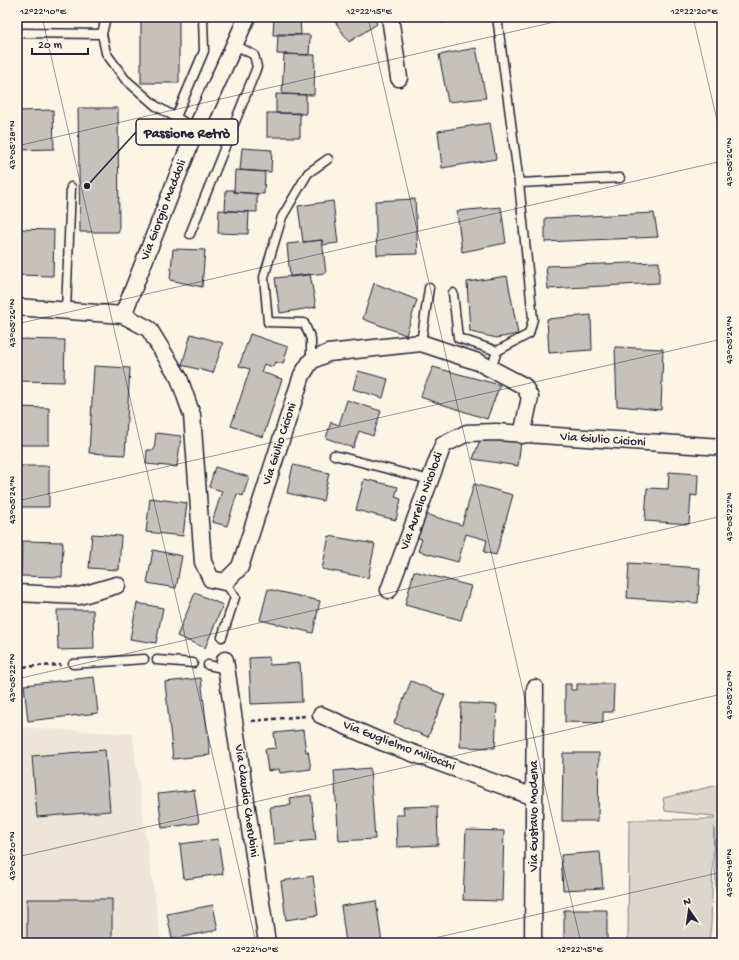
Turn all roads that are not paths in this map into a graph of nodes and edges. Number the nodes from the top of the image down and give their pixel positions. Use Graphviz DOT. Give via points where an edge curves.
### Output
graph roads {
  1 [pos="106,17"];
  2 [pos="204,17"];
  3 [pos="247,17"];
  4 [pos="390,17"];
  5 [pos="497,17"];
  6 [pos="17,33"];
  7 [pos="102,34"];
  8 [pos="235,45"];
  9 [pos="399,78"];
  10 [pos="176,117"];
  11 [pos="196,129"];
  12 [pos="328,159"];
  13 [pos="620,178"];
  14 [pos="519,183"];
  15 [pos="71,187"];
  16 [pos="190,234"];
  17 [pos="429,288"];
  18 [pos="453,293"];
  19 [pos="17,307"];
  20 [pos="66,311"];
  21 [pos="123,315"];
  22 [pos="421,343"];
  23 [pos="497,351"];
  24 [pos="311,361"];
  25 [pos="491,369"];
  26 [pos="522,435"];
  27 [pos="722,448"];
  28 [pos="334,455"];
  29 [pos="430,480"];
  30 [pos="225,582"];
  31 [pos="117,585"];
  32 [pos="389,590"];
  33 [pos="17,593"];
  34 [pos="222,637"];
  35 [pos="144,659"];
  36 [pos="157,660"];
  37 [pos="73,664"];
  38 [pos="193,664"];
  39 [pos="226,664"];
  40 [pos="208,665"];
  41 [pos="535,688"];
  42 [pos="321,715"];
  43 [pos="534,797"];
  44 [pos="267,943"];
  45 [pos="533,943"];
  1 -- 7 [label="lane"];
  2 -- 10 [label="lane" via="204,51"];
  3 -- 8 [label="street, Via Giorgio Maddoli"];
  4 -- 9 [label="street"];
  5 -- 14 [label="lane"];
  6 -- 7 [label="lane"];
  7 -- 10 [label="lane" via="106,53 125,79 156,106"];
  8 -- 11 [label="street, Via Giorgio Maddoli"];
  8 -- 16 [label="lane" via="254,55 257,67"];
  10 -- 11 [label="lane"];
  11 -- 21 [label="street, Via Giorgio Maddoli"];
  12 -- 24 [label="lane" via="308,173 282,217 264,277 268,322 304,323 311,338"];
  13 -- 14 [label="lane"];
  14 -- 23 [label="lane" via="533,319 529,334"];
  15 -- 20 [label="lane"];
  17 -- 22 [label="lane"];
  18 -- 23 [label="lane" via="458,338"];
  19 -- 20 [label="street"];
  20 -- 21 [label="street"];
  21 -- 30 [label="street" via="149,329 179,378 192,414 203,562 211,579"];
  22 -- 24 [label="street" via="328,353"];
  22 -- 25 [label="street" via="478,362"];
  23 -- 25 [label="lane"];
  24 -- 30 [label="street, Via Giulio Cicioni" via="302,375 240,567"];
  25 -- 26 [label="street" via="524,386 530,397"];
  26 -- 27 [label="street, Via Giulio Cicioni"];
  26 -- 29 [label="street, Via Aurelio Nicolodi" via="496,432 467,433 443,445"];
  28 -- 29 [label="lane"];
  29 -- 32 [label="street, Via Aurelio Nicolodi"];
  30 -- 34 [label="lane" via="235,597"];
  31 -- 33 [label="street" via="79,596"];
  35 -- 37 [label="lane"];
  36 -- 38 [label="lane"];
  39 -- 40 [label="lane"];
  39 -- 44 [label="street, Via Claudio Cherubini"];
  41 -- 43 [label="street, Via Gustavo Modena"];
  42 -- 43 [label="street, Via Guglielmo Miliocchi" via="382,742"];
  43 -- 45 [label="street, Via Gustavo Modena"];
}
